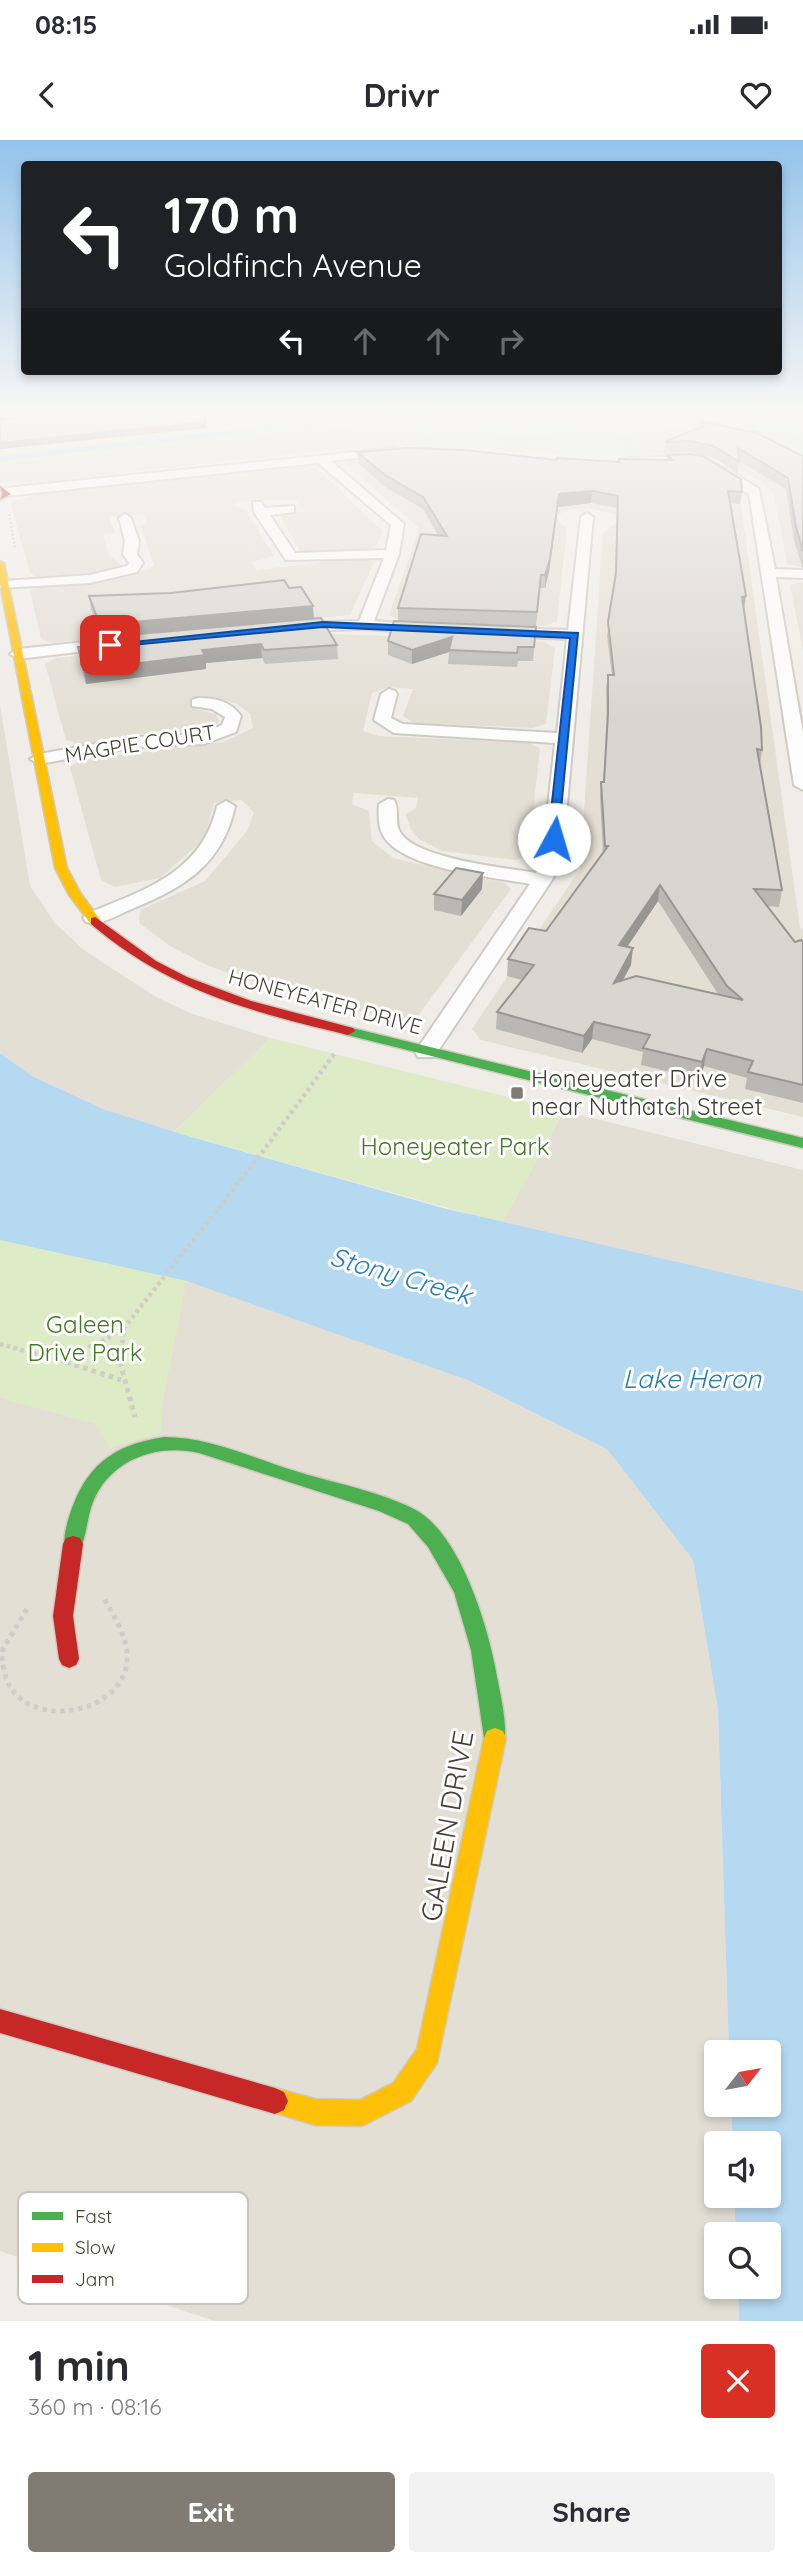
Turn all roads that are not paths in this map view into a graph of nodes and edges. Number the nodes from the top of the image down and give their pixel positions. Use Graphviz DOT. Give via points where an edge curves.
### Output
graph roads {
  1 [pos="263,515"];
  2 [pos="387,515"];
  3 [pos="759,515"];
  4 [pos="587,516"];
  5 [pos="125,518"];
  6 [pos="392,554"];
  7 [pos="0,563"];
  8 [pos="770,573"];
  9 [pos="803,574"];
  10 [pos="4,585"];
  11 [pos="365,625"];
  12 [pos="280,628"];
  13 [pos="439,629"];
  14 [pos="481,631"];
  15 [pos="575,635"];
  16 [pos="135,642"];
  17 [pos="18,654"];
  18 [pos="784,661"];
  19 [pos="803,663"];
  20 [pos="389,694"];
  21 [pos="198,703"];
  22 [pos="564,738"];
  23 [pos="39,759"];
  24 [pos="803,785"];
  25 [pos="388,804"];
  26 [pos="226,806"];
  27 [pos="542,880"];
  28 [pos="93,918"];
  29 [pos="426,1052"];
  30 [pos="803,1143"];
  31 [pos="69,1659"];
  32 [pos="0,2021"];
  1 -- 6 [label="street" via="291,557"];
  2 -- 6 [label="street" via="398,524"];
  3 -- 8 [label="street"];
  4 -- 15 [label="street"];
  5 -- 10 [label="street" via="132,541 130,554 136,563 132,569 90,579"];
  6 -- 11 [label="street"];
  7 -- 10 [label="street, HONEYEATER DRIVE"];
  8 -- 9 [label="street"];
  8 -- 18 [label="street"];
  10 -- 17 [label="street, HONEYEATER DRIVE"];
  11 -- 12 [label="street"];
  11 -- 13 [label="street"];
  14 -- 15 [label="street"];
  15 -- 22 [label="street"];
  16 -- 17 [label="street"];
  17 -- 23 [label="street, HONEYEATER DRIVE"];
  18 -- 19 [label="street"];
  18 -- 24 [label="street"];
  20 -- 22 [label="street" via="383,720 400,729"];
  21 -- 23 [label="street, MAGPIE COURT" via="228,710 233,716 230,728 204,738 136,742"];
  22 -- 27 [label="street" via="552,860"];
  23 -- 28 [label="street, HONEYEATER DRIVE" via="61,868 75,897"];
  25 -- 27 [label="street" via="390,833 404,847 434,858"];
  26 -- 28 [label="street" via="221,836 193,868 153,892"];
  27 -- 29 [label="street"];
  28 -- 29 [label="street, HONEYEATER DRIVE" via="130,950 185,982 253,1008"];
  29 -- 30 [label="street, HONEYEATER DRIVE"];
  31 -- 32 [label="street, GALEEN DRIVE" via="63,1616 76,1520 92,1488 109,1463 137,1446 190,1444 413,1517 461,1585 485,1660 495,1741 428,2054 402,2092 362,2113 315,2112"];
}
